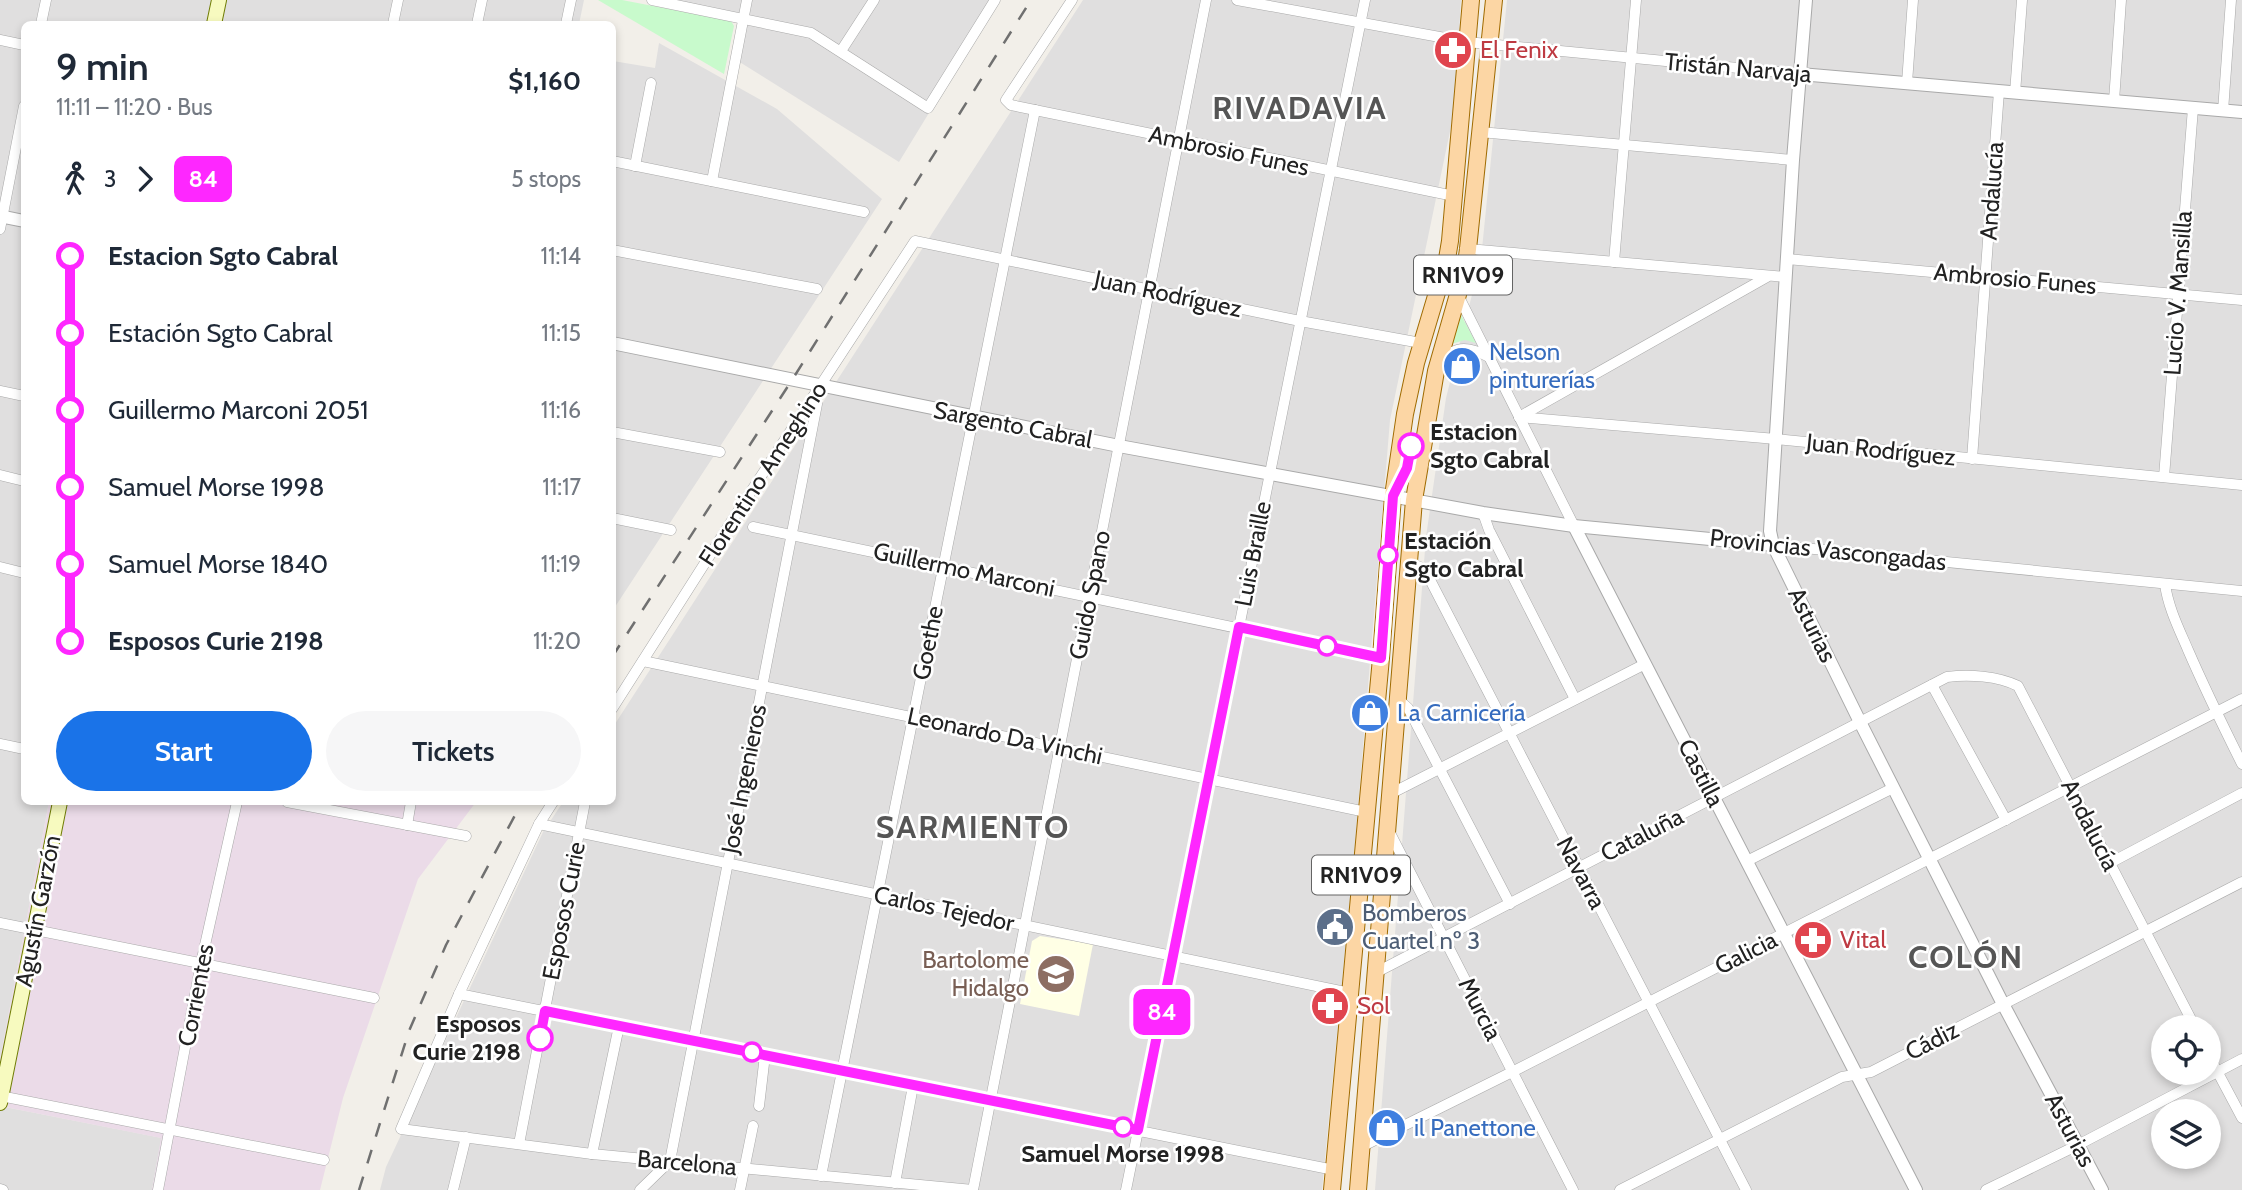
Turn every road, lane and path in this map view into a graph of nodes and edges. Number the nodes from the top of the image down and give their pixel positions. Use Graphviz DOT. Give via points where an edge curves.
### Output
graph roads {
  1 [pos="46,0"];
  2 [pos="219,0"];
  3 [pos="398,0"];
  4 [pos="482,0"];
  5 [pos="571,0"];
  6 [pos="747,0"];
  7 [pos="874,0"];
  8 [pos="995,0"];
  9 [pos="1072,0"];
  10 [pos="1206,0"];
  11 [pos="1237,0"];
  12 [pos="1365,0"];
  13 [pos="1471,0"];
  14 [pos="1493,0"];
  15 [pos="1636,0"];
  16 [pos="1806,0"];
  17 [pos="1913,0"];
  18 [pos="2022,0"];
  19 [pos="2121,0"];
  20 [pos="2231,0"];
  21 [pos="660,1"];
  22 [pos="742,18"];
  23 [pos="42,21"];
  24 [pos="215,21"];
  25 [pos="394,21"];
  26 [pos="478,21"];
  27 [pos="567,21"];
  28 [pos="1360,23"];
  29 [pos="0,40"];
  30 [pos="1467,42"];
  31 [pos="21,44"];
  32 [pos="1489,45"];
  33 [pos="841,51"];
  34 [pos="1631,58"];
  35 [pos="1800,74"];
  36 [pos="651,83"];
  37 [pos="1907,83"];
  38 [pos="1999,91"];
  39 [pos="2015,93"];
  40 [pos="2114,101"];
  41 [pos="2193,108"];
  42 [pos="1035,110"];
  43 [pos="2223,111"];
  44 [pos="2242,112"];
  45 [pos="21,121"];
  46 [pos="1480,132"];
  47 [pos="1178,140"];
  48 [pos="1624,145"];
  49 [pos="1793,160"];
  50 [pos="616,163"];
  51 [pos="635,166"];
  52 [pos="1330,172"];
  53 [pos="712,181"];
  54 [pos="1454,196"];
  55 [pos="864,212"];
  56 [pos="1,221"];
  57 [pos="21,221"];
  58 [pos="915,241"];
  59 [pos="1468,249"];
  60 [pos="616,251"];
  61 [pos="1787,259"];
  62 [pos="1005,260"];
  63 [pos="1614,262"];
  64 [pos="1985,276"];
  65 [pos="1767,277"];
  66 [pos="1786,277"];
  67 [pos="817,289"];
  68 [pos="1149,290"];
  69 [pos="1458,294"];
  70 [pos="2178,294"];
  71 [pos="2242,300"];
  72 [pos="1300,321"];
  73 [pos="1421,343"];
  74 [pos="616,344"];
  75 [pos="1487,356"];
  76 [pos="1436,371"];
  77 [pos="0,391"];
  78 [pos="817,391"];
  79 [pos="21,395"];
  80 [pos="973,417"];
  81 [pos="1519,417"];
  82 [pos="616,433"];
  83 [pos="1776,439"];
  84 [pos="1119,446"];
  85 [pos="720,452"];
  86 [pos="1972,458"];
  87 [pos="1270,472"];
  88 [pos="0,475"];
  89 [pos="2164,477"];
  90 [pos="21,480"];
  91 [pos="2242,485"];
  92 [pos="1393,496"];
  93 [pos="1415,500"];
  94 [pos="1483,513"];
  95 [pos="616,519"];
  96 [pos="1574,526"];
  97 [pos="753,527"];
  98 [pos="671,530"];
  99 [pos="792,534"];
  100 [pos="1773,545"];
  101 [pos="1410,563"];
  102 [pos="943,566"];
  103 [pos="0,567"];
  104 [pos="21,572"];
  105 [pos="2165,584"];
  106 [pos="2242,591"];
  107 [pos="1089,596"];
  108 [pos="1239,627"];
  109 [pos="1381,658"];
  110 [pos="643,662"];
  111 [pos="1645,664"];
  112 [pos="1947,677"];
  113 [pos="1932,685"];
  114 [pos="762,686"];
  115 [pos="1575,699"];
  116 [pos="2242,699"];
  117 [pos="1399,700"];
  118 [pos="616,703"];
  119 [pos="2216,713"];
  120 [pos="913,717"];
  121 [pos="1860,722"];
  122 [pos="1508,734"];
  123 [pos="0,744"];
  124 [pos="21,748"];
  125 [pos="1060,748"];
  126 [pos="2242,764"];
  127 [pos="1440,769"];
  128 [pos="1208,779"];
  129 [pos="2070,787"];
  130 [pos="1893,788"];
  131 [pos="2242,793"];
  132 [pos="1390,794"];
  133 [pos="1714,798"];
  134 [pos="59,805"];
  135 [pos="236,805"];
  136 [pos="303,805"];
  137 [pos="410,805"];
  138 [pos="551,805"];
  139 [pos="584,805"];
  140 [pos="1366,812"];
  141 [pos="2006,820"];
  142 [pos="539,824"];
  143 [pos="407,825"];
  144 [pos="1388,827"];
  145 [pos="579,832"];
  146 [pos="466,836"];
  147 [pos="1929,859"];
  148 [pos="1747,861"];
  149 [pos="728,863"];
  150 [pos="2110,863"];
  151 [pos="1578,868"];
  152 [pos="2242,882"];
  153 [pos="877,894"];
  154 [pos="1510,904"];
  155 [pos="0,923"];
  156 [pos="1025,925"];
  157 [pos="34,930"];
  158 [pos="2145,932"];
  159 [pos="1784,933"];
  160 [pos="1444,938"];
  161 [pos="1173,956"];
  162 [pos="201,963"];
  163 [pos="1374,973"];
  164 [pos="1350,993"];
  165 [pos="459,994"];
  166 [pos="374,998"];
  167 [pos="1648,1003"];
  168 [pos="2003,1004"];
  169 [pos="545,1011"];
  170 [pos="2189,1015"];
  171 [pos="619,1026"];
  172 [pos="693,1041"];
  173 [pos="765,1055"];
  174 [pos="2242,1059"];
  175 [pos="2221,1070"];
  176 [pos="841,1072"];
  177 [pos="1513,1072"];
  178 [pos="1857,1075"];
  179 [pos="2221,1077"];
  180 [pos="2192,1085"];
  181 [pos="913,1086"];
  182 [pos="0,1099"];
  183 [pos="991,1101"];
  184 [pos="759,1105"];
  185 [pos="2242,1118"];
  186 [pos="753,1126"];
  187 [pos="169,1130"];
  188 [pos="1138,1130"];
  189 [pos="466,1137"];
  190 [pos="1720,1139"];
  191 [pos="519,1144"];
  192 [pos="2078,1145"];
  193 [pos="1361,1147"];
  194 [pos="592,1154"];
  195 [pos="324,1160"];
  196 [pos="670,1161"];
  197 [pos="744,1168"];
  198 [pos="1334,1170"];
  199 [pos="821,1175"];
  200 [pos="895,1183"];
  201 [pos="158,1190"];
  202 [pos="453,1190"];
  203 [pos="640,1190"];
  204 [pos="740,1190"];
  205 [pos="973,1190"];
  206 [pos="1126,1190"];
  207 [pos="1332,1190"];
  208 [pos="1358,1190"];
  209 [pos="1573,1190"];
  210 [pos="1620,1190"];
  211 [pos="1746,1190"];
  212 [pos="1916,1190"];
  213 [pos="1986,1190"];
  214 [pos="2102,1190"];
  1 -- 23 [label="street"];
  2 -- 24 [label="main road"];
  3 -- 25 [label="street"];
  4 -- 26 [label="street"];
  5 -- 27 [label="street"];
  6 -- 22 [label="street"];
  7 -- 33 [label="street"];
  8 -- 33 [label="street" via="929,108"];
  9 -- 42 [label="street, Ambrosio Funes" via="1006,100"];
  10 -- 47 [label="street, Guido Spano"];
  11 -- 28 [label="street, Tristán Narvaja"];
  12 -- 28 [label="street, Luis Braille"];
  13 -- 30 [label="main road, RN1V09"];
  14 -- 32 [label="main road, RN1V09"];
  15 -- 34 [label="street"];
  16 -- 35 [label="street, Asturias"];
  17 -- 37 [label="street"];
  18 -- 39 [label="street"];
  19 -- 40 [label="street"];
  20 -- 43 [label="street"];
  21 -- 22 [label="street"];
  22 -- 33 [label="street" via="811,33"];
  22 -- 53 [label="street"];
  28 -- 30 [label="street, Tristán Narvaja"];
  28 -- 52 [label="street, Luis Braille"];
  29 -- 31 [label="street"];
  30 -- 32 [label="street, Tristán Narvaja"];
  30 -- 54 [label="main road, RN1V09"];
  32 -- 34 [label="street, Tristán Narvaja"];
  32 -- 46 [label="main road, RN1V09"];
  34 -- 35 [label="street, Tristán Narvaja"];
  34 -- 48 [label="street"];
  35 -- 37 [label="street, Tristán Narvaja"];
  35 -- 49 [label="street, Asturias"];
  36 -- 51 [label="street"];
  37 -- 38 [label="street, Tristán Narvaja"];
  38 -- 39 [label="street, Tristán Narvaja"];
  38 -- 64 [label="street, Andalucía"];
  39 -- 40 [label="street, Tristán Narvaja"];
  40 -- 41 [label="street, Tristán Narvaja"];
  41 -- 43 [label="street, Tristán Narvaja"];
  41 -- 70 [label="street, Lucio V. Mansilla"];
  42 -- 47 [label="street, Ambrosio Funes"];
  42 -- 62 [label="street, Goethe"];
  43 -- 44 [label="street, Tristán Narvaja"];
  45 -- 56 [label="street"];
  46 -- 48 [label="street"];
  46 -- 59 [label="main road, RN1V09"];
  47 -- 52 [label="street, Ambrosio Funes"];
  47 -- 68 [label="street, Guido Spano"];
  48 -- 49 [label="street"];
  48 -- 63 [label="street"];
  49 -- 61 [label="street, Asturias"];
  50 -- 51 [label="street"];
  51 -- 53 [label="street"];
  52 -- 54 [label="street, Ambrosio Funes"];
  52 -- 72 [label="street, Luis Braille"];
  53 -- 55 [label="street"];
  54 -- 73 [label="main road, RN1V09" via="1447,260"];
  56 -- 57 [label="street"];
  58 -- 62 [label="street, Juan Rodríguez"];
  58 -- 78 [label="street, Florentino Ameghino"];
  59 -- 63 [label="street"];
  59 -- 69 [label="main road, RN1V09"];
  60 -- 67 [label="street"];
  61 -- 64 [label="street, Ambrosio Funes"];
  61 -- 66 [label="street, Asturias"];
  62 -- 68 [label="street, Juan Rodríguez"];
  62 -- 80 [label="street, Goethe"];
  63 -- 65 [label="street"];
  64 -- 70 [label="street, Ambrosio Funes"];
  64 -- 86 [label="street, Andalucía"];
  65 -- 66 [label="street"];
  65 -- 81 [label="street"];
  66 -- 83 [label="street, Asturias"];
  68 -- 72 [label="street, Juan Rodríguez"];
  68 -- 84 [label="street, Guido Spano"];
  69 -- 75 [label="street, Castilla"];
  69 -- 76 [label="main road, RN1V09"];
  70 -- 71 [label="street, Ambrosio Funes"];
  70 -- 89 [label="street, Lucio V. Mansilla"];
  72 -- 73 [label="street, Juan Rodríguez"];
  72 -- 87 [label="street, Luis Braille"];
  73 -- 92 [label="main road, RN1V09"];
  74 -- 78 [label="street, Sargento Cabral"];
  75 -- 76 [label="street" via="1459,348 1447,355"];
  75 -- 81 [label="street, Castilla"];
  76 -- 93 [label="main road, RN1V09"];
  77 -- 79 [label="street"];
  78 -- 80 [label="street, Sargento Cabral"];
  78 -- 99 [label="street, José Ingenieros"];
  78 -- 110 [label="street, Florentino Ameghino"];
  80 -- 84 [label="street, Sargento Cabral"];
  80 -- 102 [label="street, Goethe"];
  81 -- 83 [label="street, Juan Rodríguez"];
  81 -- 96 [label="street, Castilla"];
  82 -- 85 [label="street"];
  83 -- 86 [label="street, Juan Rodríguez"];
  83 -- 100 [label="street, Asturias"];
  84 -- 87 [label="street, Sargento Cabral"];
  84 -- 107 [label="street, Guido Spano"];
  86 -- 89 [label="street, Juan Rodríguez"];
  87 -- 92 [label="street, Sargento Cabral"];
  87 -- 108 [label="street, Luis Braille"];
  88 -- 90 [label="street"];
  89 -- 91 [label="street, Juan Rodríguez"];
  92 -- 93 [label="street, Sargento Cabral"];
  92 -- 109 [label="main road, RN1V09"];
  93 -- 94 [label="street, Provincias Vascongadas"];
  93 -- 101 [label="main road, RN1V09"];
  94 -- 96 [label="street, Provincias Vascongadas"];
  94 -- 115 [label="street"];
  95 -- 98 [label="street"];
  96 -- 100 [label="street, Provincias Vascongadas"];
  96 -- 111 [label="street, Castilla"];
  97 -- 99 [label="street, Guillermo Marconi"];
  99 -- 102 [label="street, Guillermo Marconi"];
  99 -- 114 [label="street, José Ingenieros"];
  100 -- 105 [label="street, Provincias Vascongadas"];
  100 -- 121 [label="street, Asturias"];
  101 -- 117 [label="main road, RN1V09"];
  101 -- 122 [label="street, Navarra" via="1426,572"];
  102 -- 107 [label="street, Guillermo Marconi"];
  102 -- 120 [label="street, Goethe"];
  103 -- 104 [label="street"];
  105 -- 106 [label="street, Provincias Vascongadas"];
  105 -- 119 [label="street" via="2168,604"];
  107 -- 108 [label="street, Guillermo Marconi"];
  107 -- 125 [label="street, Guido Spano"];
  108 -- 109 [label="street, Guillermo Marconi"];
  108 -- 128 [label="street, Luis Braille"];
  109 -- 140 [label="main road, RN1V09"];
  110 -- 114 [label="street, Leonardo Da Vinchi"];
  110 -- 118 [label="street, Florentino Ameghino"];
  111 -- 115 [label="street"];
  111 -- 133 [label="street, Castilla"];
  112 -- 113 [label="street, Cataluña"];
  112 -- 129 [label="street, Andalucía" via="1999,679 2018,687"];
  113 -- 121 [label="street, Cataluña"];
  113 -- 141 [label="street"];
  114 -- 120 [label="street, Leonardo Da Vinchi"];
  114 -- 149 [label="street, José Ingenieros"];
  115 -- 122 [label="street"];
  116 -- 119 [label="street, Galicia"];
  117 -- 127 [label="street" via="1408,708"];
  117 -- 132 [label="main road, RN1V09"];
  119 -- 126 [label="street"];
  119 -- 129 [label="street, Galicia"];
  120 -- 125 [label="street, Leonardo Da Vinchi"];
  120 -- 153 [label="street, Goethe"];
  121 -- 130 [label="street, Asturias"];
  121 -- 133 [label="street, Cataluña"];
  122 -- 127 [label="street"];
  122 -- 151 [label="street, Navarra"];
  123 -- 124 [label="street"];
  125 -- 128 [label="street, Leonardo Da Vinchi"];
  125 -- 156 [label="street, Guido Spano"];
  127 -- 132 [label="street"];
  127 -- 154 [label="street"];
  128 -- 140 [label="street, Leonardo Da Vinchi"];
  128 -- 161 [label="street, Luis Braille"];
  129 -- 141 [label="street, Galicia"];
  129 -- 150 [label="street, Andalucía"];
  130 -- 147 [label="street, Asturias"];
  130 -- 148 [label="street"];
  131 -- 150 [label="street"];
  132 -- 144 [label="main road, RN1V09"];
  133 -- 148 [label="street, Castilla"];
  133 -- 151 [label="street, Cataluña"];
  134 -- 157 [label="main road, Agustín Garzón"];
  135 -- 162 [label="street, Corrientes"];
  136 -- 143 [label="street"];
  137 -- 143 [label="street"];
  138 -- 142 [label="street"];
  139 -- 145 [label="street, Esposos Curie"];
  140 -- 164 [label="main road, RN1V09"];
  141 -- 147 [label="street, Galicia"];
  142 -- 145 [label="street, Carlos Tejedor"];
  142 -- 165 [label="street"];
  143 -- 146 [label="street"];
  144 -- 160 [label="street, Murcia"];
  144 -- 163 [label="main road, RN1V09"];
  145 -- 149 [label="street, Carlos Tejedor"];
  145 -- 169 [label="street, Esposos Curie"];
  147 -- 159 [label="street, Galicia"];
  147 -- 168 [label="street, Asturias"];
  148 -- 159 [label="street, Castilla"];
  149 -- 153 [label="street, Carlos Tejedor"];
  149 -- 172 [label="street, José Ingenieros"];
  150 -- 158 [label="street, Andalucía"];
  151 -- 154 [label="street, Cataluña"];
  151 -- 167 [label="street, Navarra"];
  152 -- 158 [label="street, Cádiz"];
  153 -- 156 [label="street, Carlos Tejedor"];
  153 -- 176 [label="street, Goethe"];
  154 -- 160 [label="street, Cataluña"];
  155 -- 157 [label="street"];
  156 -- 161 [label="street, Carlos Tejedor"];
  156 -- 183 [label="street, Guido Spano"];
  157 -- 162 [label="street"];
  157 -- 182 [label="main road, Agustín Garzón"];
  158 -- 168 [label="street, Cádiz"];
  158 -- 170 [label="street, Andalucía"];
  159 -- 167 [label="street, Galicia"];
  159 -- 178 [label="street, Castilla"];
  160 -- 163 [label="street, Cataluña"];
  160 -- 177 [label="street, Murcia"];
  161 -- 164 [label="street, Carlos Tejedor"];
  161 -- 188 [label="street, Luis Braille"];
  162 -- 166 [label="street"];
  162 -- 187 [label="street, Corrientes"];
  163 -- 193 [label="main road, RN1V09"];
  164 -- 198 [label="main road, RN1V09"];
  165 -- 169 [label="street"];
  165 -- 189 [label="street, Barcelona" via="401,1129"];
  167 -- 177 [label="street, Galicia"];
  167 -- 190 [label="street, Navarra"];
  168 -- 178 [label="street, Cádiz"];
  168 -- 192 [label="street, Asturias"];
  169 -- 171 [label="street"];
  169 -- 191 [label="street, Esposos Curie"];
  171 -- 172 [label="street"];
  171 -- 194 [label="street"];
  172 -- 173 [label="street"];
  172 -- 196 [label="street, José Ingenieros"];
  173 -- 176 [label="street"];
  173 -- 184 [label="street"];
  174 -- 175 [label="street"];
  176 -- 181 [label="street"];
  176 -- 199 [label="street, Goethe"];
  177 -- 193 [label="street, Galicia"];
  177 -- 209 [label="street, Murcia"];
  178 -- 190 [label="street, Cádiz" via="1842,1077"];
  178 -- 212 [label="street, Castilla"];
  179 -- 185 [label="street"];
  180 -- 192 [label="street"];
  181 -- 183 [label="street"];
  181 -- 200 [label="street"];
  182 -- 187 [label="street"];
  183 -- 188 [label="street"];
  183 -- 205 [label="street, Guido Spano"];
  186 -- 197 [label="street"];
  187 -- 195 [label="street"];
  187 -- 201 [label="street, Corrientes"];
  188 -- 198 [label="street"];
  188 -- 206 [label="street, Luis Braille"];
  189 -- 191 [label="street, Barcelona"];
  189 -- 202 [label="street"];
  190 -- 210 [label="street, Cádiz"];
  190 -- 211 [label="street, Navarra"];
  191 -- 194 [label="street, Barcelona"];
  192 -- 213 [label="street"];
  192 -- 214 [label="street, Asturias"];
  193 -- 208 [label="main road, RN1V09"];
  194 -- 196 [label="street, Barcelona"];
  196 -- 197 [label="street, Barcelona"];
  196 -- 203 [label="street"];
  197 -- 199 [label="street, Barcelona"];
  197 -- 204 [label="street"];
  198 -- 207 [label="main road, RN1V09"];
  199 -- 200 [label="street, Barcelona"];
  200 -- 205 [label="street, Barcelona"];
}
